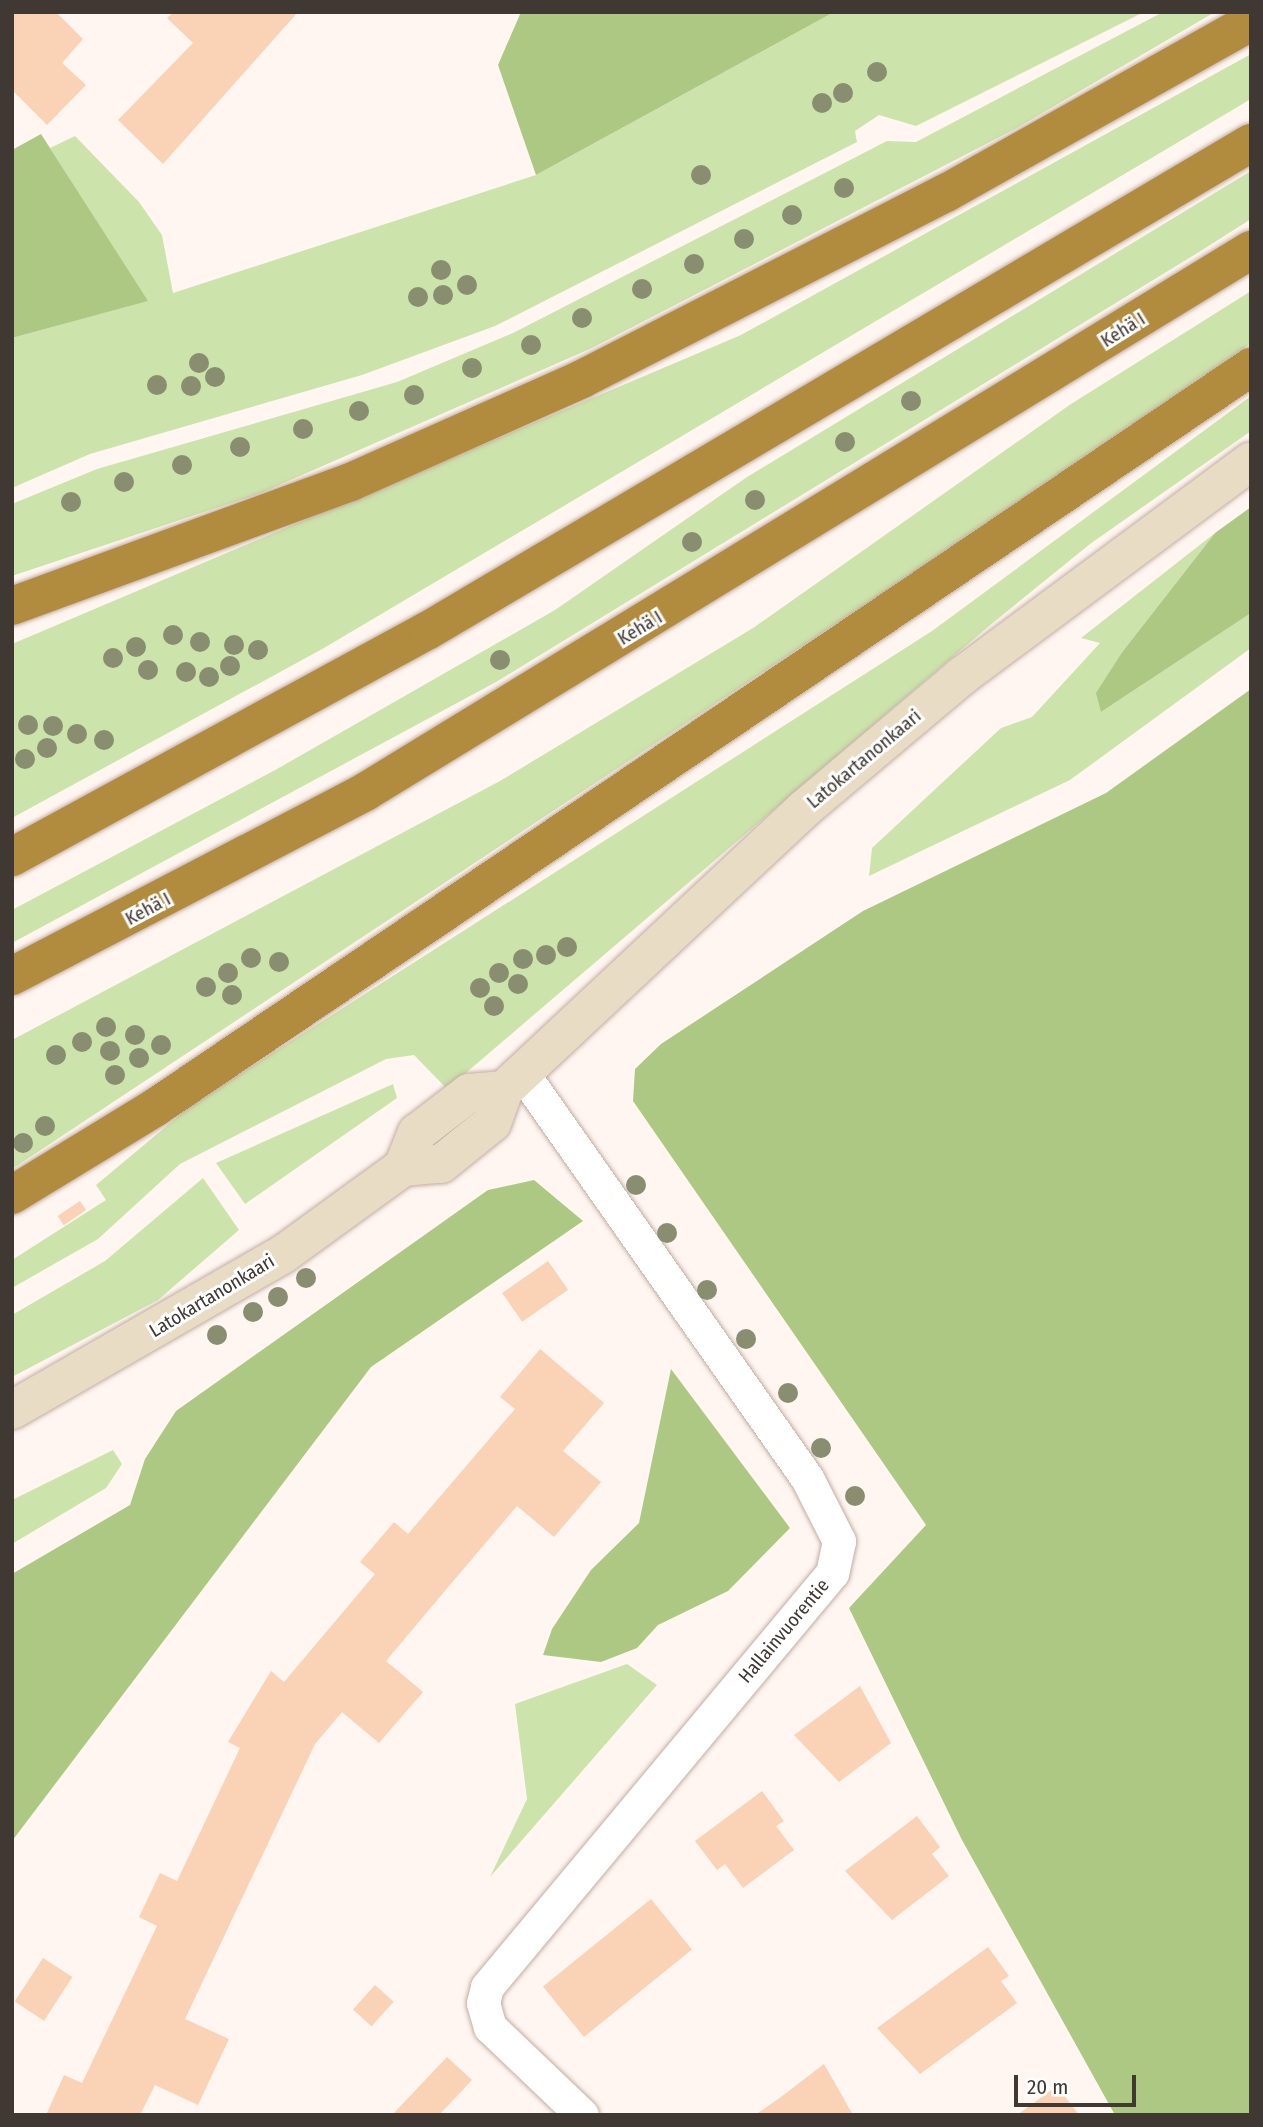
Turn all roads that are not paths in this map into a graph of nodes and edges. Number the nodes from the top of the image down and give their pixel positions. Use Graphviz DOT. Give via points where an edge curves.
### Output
graph roads {
  1 [pos="1251,22"];
  2 [pos="1251,143"];
  3 [pos="1251,250"];
  4 [pos="1251,367"];
  5 [pos="1251,461"];
  6 [pos="12,606"];
  7 [pos="12,857"];
  8 [pos="12,976"];
  9 [pos="513,1082"];
  10 [pos="12,1195"];
  11 [pos="12,1410"];
  12 [pos="582,2115"];
  1 -- 6 [label="highway" via="946,193 582,379 351,482"];
  2 -- 7 [label="highway" via="427,631"];
  3 -- 8 [label="highway, Kehä I" via="365,792"];
  4 -- 10 [label="highway" via="156,1107"];
  5 -- 9 [label="street, Latokartanonkaari" via="951,685 804,809"];
  9 -- 11 [label="street, Latokartanonkaari" via="492,1123 441,1164 403,1167 282,1255"];
  9 -- 12 [label="street, Hallainvuorentie" via="807,1478 839,1541 832,1573 487,1987 483,2003 490,2027"];
}
